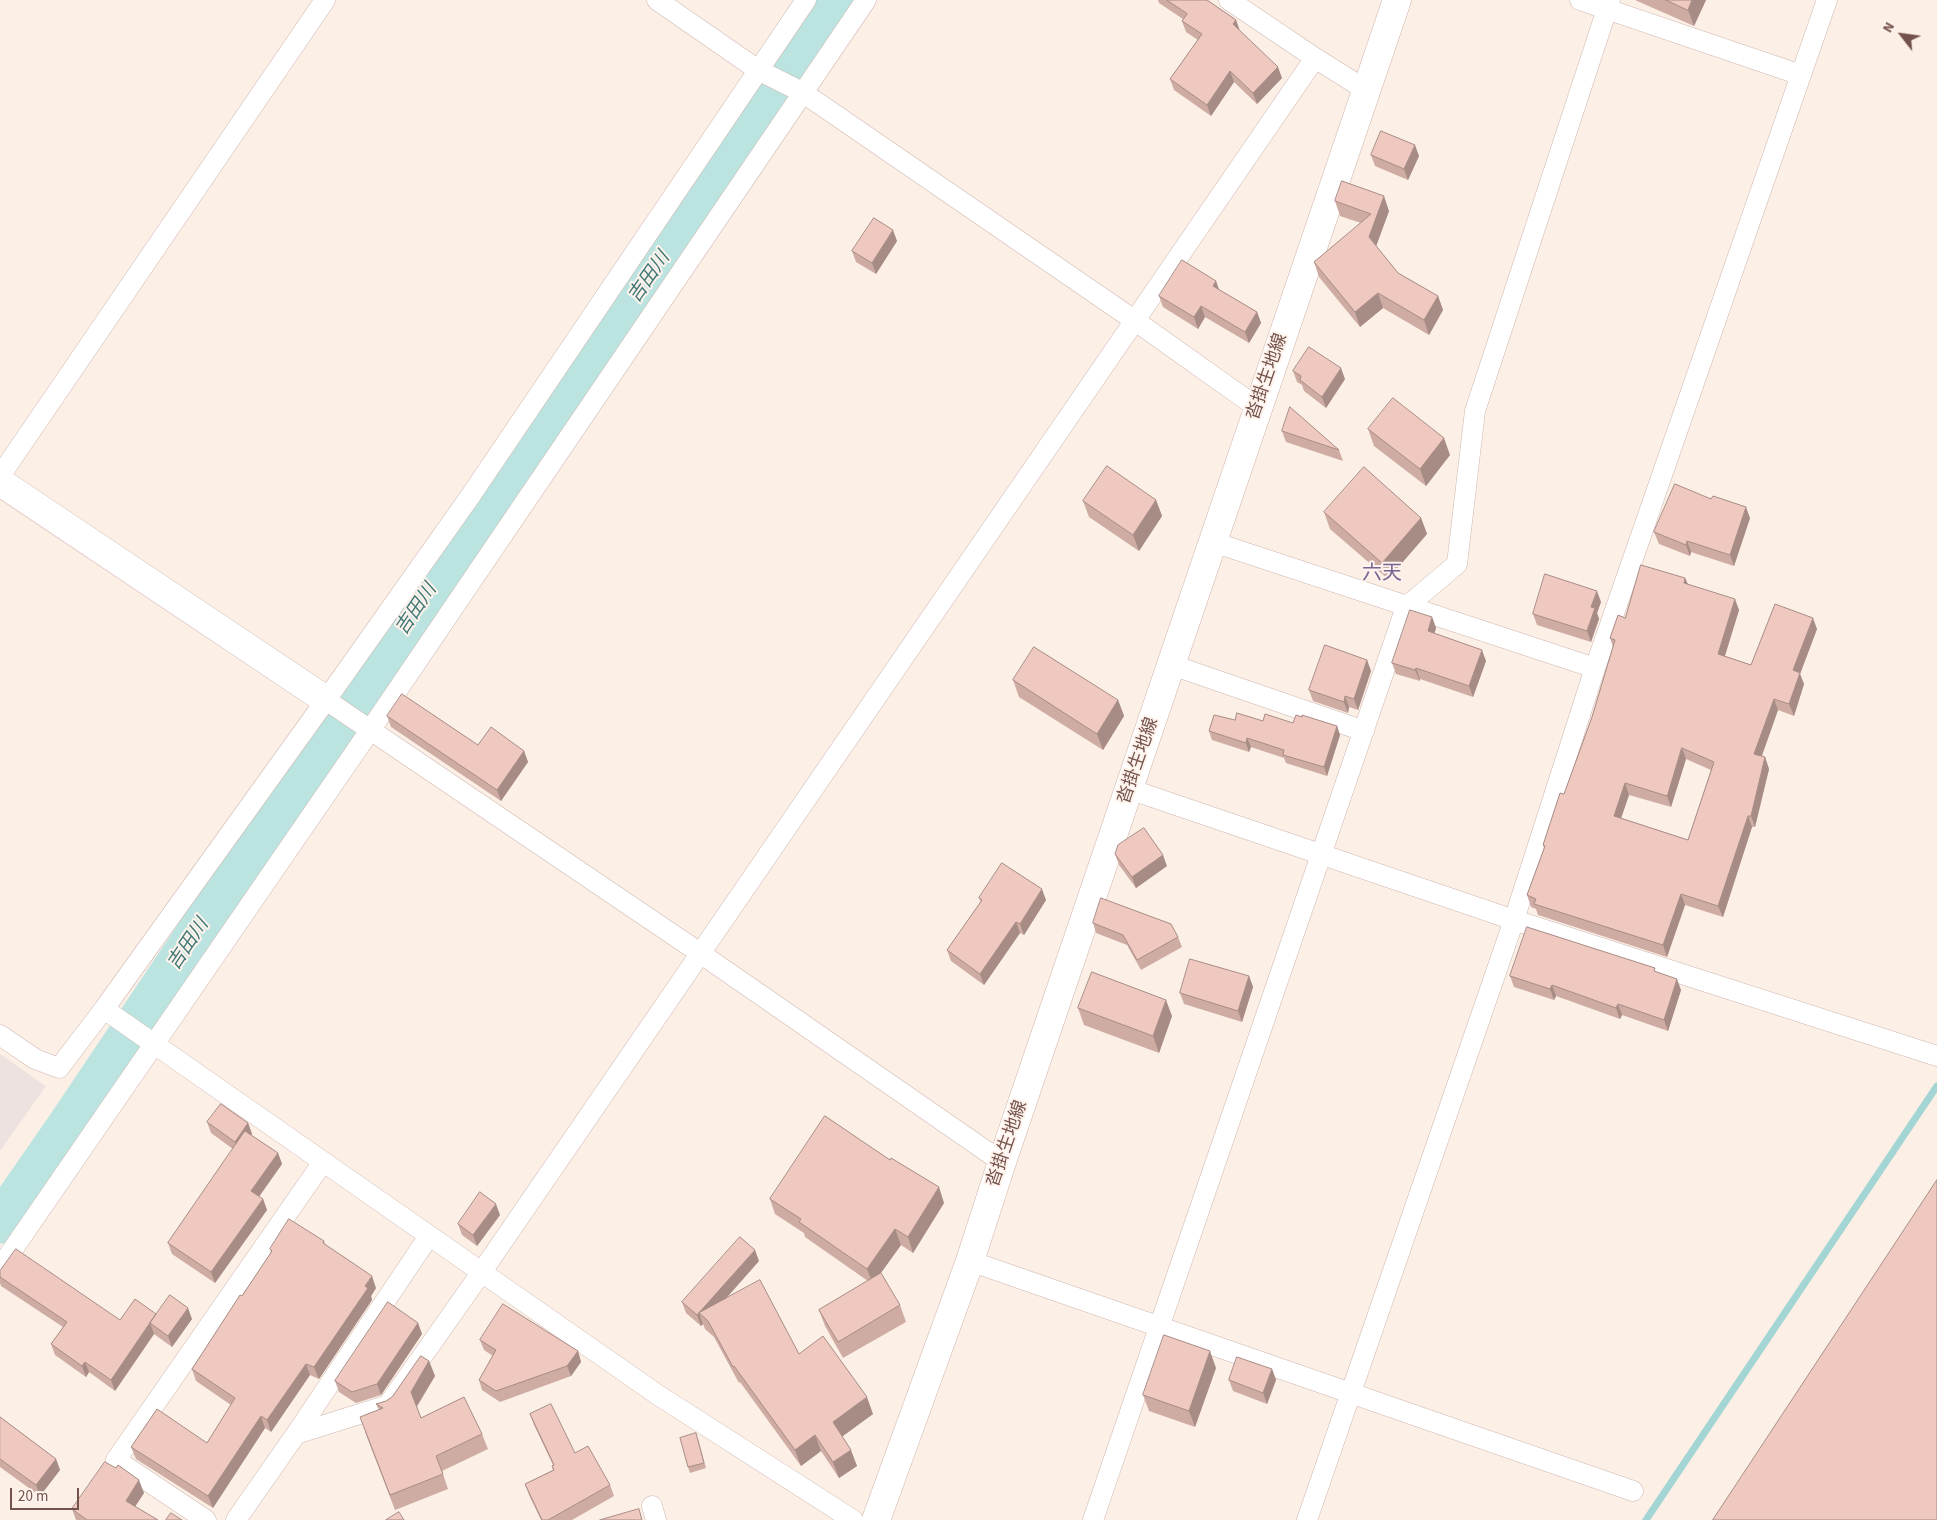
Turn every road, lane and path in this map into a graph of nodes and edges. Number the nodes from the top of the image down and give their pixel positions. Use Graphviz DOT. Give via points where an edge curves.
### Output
graph roads {
  1 [pos="325,0"];
  2 [pos="656,0"];
  3 [pos="806,0"];
  4 [pos="866,0"];
  5 [pos="1229,0"];
  6 [pos="1397,0"];
  7 [pos="1580,0"];
  8 [pos="1827,0"];
  9 [pos="1609,5"];
  10 [pos="1315,58"];
  11 [pos="759,70"];
  12 [pos="1801,75"];
  13 [pos="1366,90"];
  14 [pos="801,92"];
  15 [pos="1134,320"];
  16 [pos="1258,408"];
  17 [pos="0,476"];
  18 [pos="0,482"];
  19 [pos="1213,542"];
  20 [pos="1406,607"];
  21 [pos="1172,665"];
  22 [pos="1595,668"];
  23 [pos="326,700"];
  24 [pos="371,729"];
  25 [pos="1364,730"];
  26 [pos="1129,789"];
  27 [pos="1322,854"];
  28 [pos="1514,920"];
  29 [pos="700,953"];
  30 [pos="104,1010"];
  31 [pos="0,1035"];
  32 [pos="156,1044"];
  33 [pos="1937,1056"];
  34 [pos="323,1162"];
  35 [pos="1002,1162"];
  36 [pos="429,1236"];
  37 [pos="970,1261"];
  38 [pos="0,1268"];
  39 [pos="481,1273"];
  40 [pos="1160,1326"];
  41 [pos="1351,1392"];
  42 [pos="296,1434"];
  43 [pos="1632,1491"];
  44 [pos="206,1520"];
  45 [pos="236,1520"];
  46 [pos="853,1520"];
  47 [pos="876,1520"];
  48 [pos="1093,1520"];
  49 [pos="1308,1520"];
  1 -- 17 [label="street"];
  2 -- 11 [label="street"];
  3 -- 11 [label="street"];
  4 -- 14 [label="street"];
  5 -- 10 [label="street"];
  6 -- 13 [label="main road, 沓掛生地線"];
  7 -- 9 [label="street"];
  8 -- 12 [label="street"];
  9 -- 12 [label="street"];
  9 -- 20 [label="street" via="1475,411 1457,564"];
  10 -- 13 [label="street"];
  10 -- 15 [label="street"];
  11 -- 14 [label="street"];
  11 -- 23 [label="street" via="469,498"];
  12 -- 22 [label="street"];
  13 -- 16 [label="main road, 沓掛生地線"];
  14 -- 15 [label="street"];
  14 -- 24 [label="street"];
  15 -- 16 [label="street"];
  15 -- 29 [label="street"];
  16 -- 19 [label="main road, 沓掛生地線"];
  18 -- 23 [label="main road"];
  19 -- 20 [label="street"];
  19 -- 21 [label="main road, 沓掛生地線"];
  20 -- 22 [label="street"];
  20 -- 25 [label="street"];
  21 -- 25 [label="street"];
  21 -- 26 [label="main road, 沓掛生地線"];
  22 -- 28 [label="street"];
  23 -- 24 [label="street"];
  23 -- 30 [label="street"];
  24 -- 29 [label="street"];
  24 -- 32 [label="street"];
  25 -- 27 [label="street"];
  26 -- 27 [label="street"];
  26 -- 35 [label="main road, 沓掛生地線"];
  27 -- 28 [label="street"];
  27 -- 40 [label="street"];
  28 -- 33 [label="street"];
  28 -- 41 [label="street"];
  29 -- 35 [label="street"];
  29 -- 39 [label="street"];
  30 -- 31 [label="street" via="59,1068 34,1059"];
  30 -- 32 [label="street"];
  32 -- 34 [label="street"];
  32 -- 38 [label="street"];
  34 -- 36 [label="street"];
  34 -- 44 [label="street" via="116,1460"];
  35 -- 37 [label="main road, 沓掛生地線"];
  36 -- 39 [label="street"];
  36 -- 42 [label="street"];
  37 -- 40 [label="street"];
  37 -- 47 [label="main road, 沓掛生地線"];
  39 -- 42 [label="street" via="388,1405"];
  39 -- 46 [label="street" via="658,1395"];
  40 -- 41 [label="street"];
  40 -- 48 [label="street"];
  41 -- 43 [label="street"];
  41 -- 49 [label="street"];
  42 -- 45 [label="street"];
}
